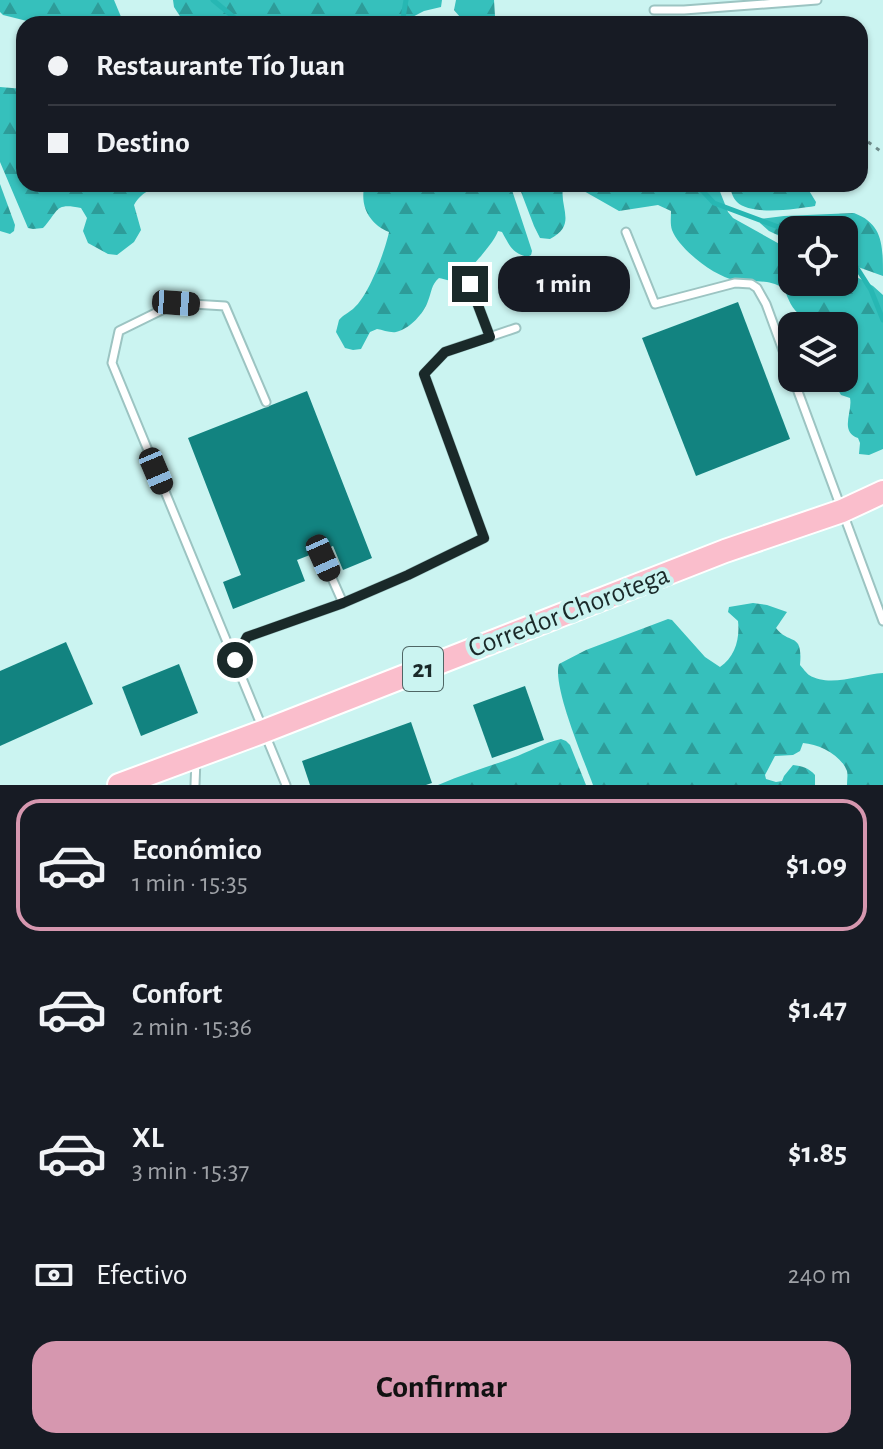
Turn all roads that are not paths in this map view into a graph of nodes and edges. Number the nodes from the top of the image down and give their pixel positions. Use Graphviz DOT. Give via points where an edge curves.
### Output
graph roads {
  1 [pos="817,0"];
  2 [pos="654,10"];
  3 [pos="626,232"];
  4 [pos="470,284"];
  5 [pos="516,328"];
  6 [pos="490,337"];
  7 [pos="778,337"];
  8 [pos="798,392"];
  9 [pos="266,402"];
  10 [pos="883,492"];
  11 [pos="842,511"];
  12 [pos="883,511"];
  13 [pos="323,558"];
  14 [pos="343,603"];
  15 [pos="883,621"];
  16 [pos="235,660"];
  17 [pos="262,732"];
  18 [pos="196,756"];
  19 [pos="119,785"];
  20 [pos="195,785"];
  21 [pos="286,785"];
  1 -- 2 [label="lane"];
  3 -- 7 [label="lane" via="655,304 735,283 751,284 766,304"];
  4 -- 6 [label="lane"];
  5 -- 6 [label="lane"];
  6 -- 14 [label="lane" via="445,352 424,374 484,538"];
  8 -- 11 [label="lane"];
  9 -- 16 [label="lane" via="225,306 176,303 119,331 112,363"];
  10 -- 11 [label="main road, Corredor Chorotega / 21"];
  11 -- 12 [label="main road, Corredor Chorotega"];
  11 -- 15 [label="lane"];
  11 -- 17 [label="main road, Corredor Chorotega / 21" via="725,551"];
  13 -- 14 [label="lane"];
  14 -- 16 [label="lane" via="247,637"];
  16 -- 17 [label="lane"];
  17 -- 18 [label="main road, Corredor Chorotega / 21"];
  17 -- 21 [label="lane"];
  18 -- 19 [label="main road, Corredor Chorotega / 21"];
  18 -- 20 [label="lane"];
}
